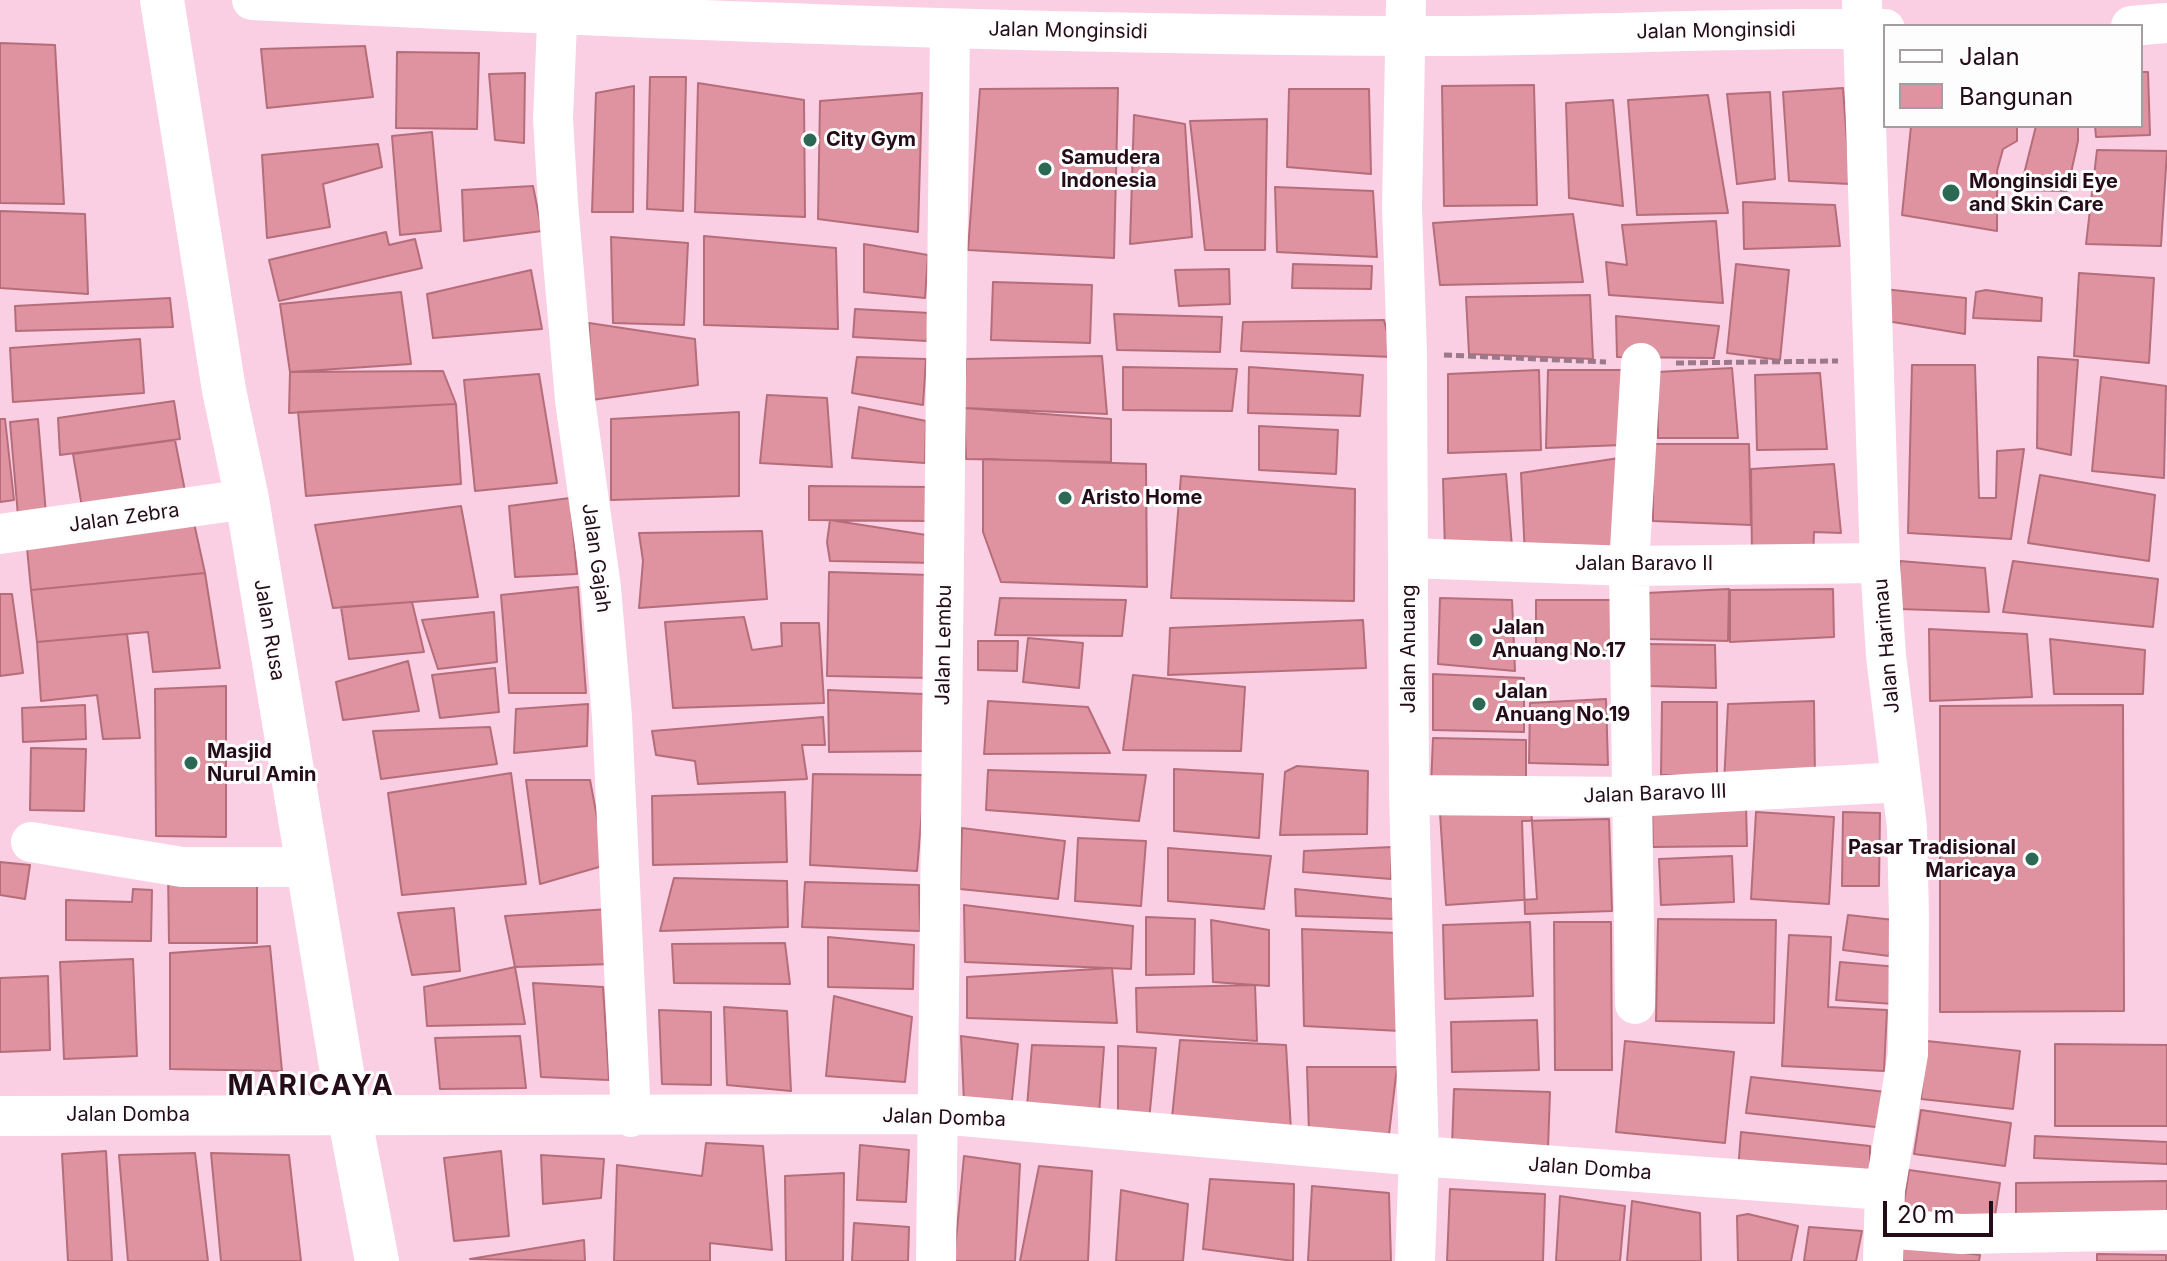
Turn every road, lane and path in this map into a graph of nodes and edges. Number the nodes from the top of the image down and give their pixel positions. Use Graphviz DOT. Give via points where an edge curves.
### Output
graph roads {
  1 [pos="162,0"];
  2 [pos="252,0"];
  3 [pos="558,8"];
  4 [pos="1084,16"];
  5 [pos="1405,18"];
  6 [pos="1870,19"];
  7 [pos="2167,23"];
  8 [pos="2143,25"];
  9 [pos="950,29"];
  10 [pos="1641,363"];
  11 [pos="247,499"];
  12 [pos="0,534"];
  13 [pos="1409,558"];
  14 [pos="1880,563"];
  15 [pos="1629,566"];
  16 [pos="1901,782"];
  17 [pos="1409,795"];
  18 [pos="1632,797"];
  19 [pos="31,842"];
  20 [pos="309,867"];
  21 [pos="1635,1004"];
  22 [pos="349,1114"];
  23 [pos="939,1114"];
  24 [pos="0,1116"];
  25 [pos="631,1117"];
  26 [pos="1419,1156"];
  27 [pos="1884,1226"];
  28 [pos="2167,1230"];
  29 [pos="377,1261"];
  30 [pos="936,1261"];
  31 [pos="1415,1261"];
  1 -- 11 [label="main road, Jalan Rusa" via="224,390"];
  2 -- 3 [label="street, Jalan Monginsidi"];
  3 -- 9 [label="street, Jalan Monginsidi"];
  3 -- 25 [label="street, Jalan Gajah" via="553,119 558,203 612,717"];
  4 -- 5 [label="street, Jalan Monginsidi"];
  4 -- 9 [label="street, Jalan Monginsidi"];
  5 -- 6 [label="street, Jalan Monginsidi"];
  5 -- 13 [label="street, Jalan Anuang" via="1402,208"];
  6 -- 14 [label="street, Jalan Harimau"];
  7 -- 8 [label="street"];
  9 -- 23 [label="street, Jalan Lembu"];
  10 -- 15 [label="street"];
  11 -- 12 [label="street, Jalan Zebra"];
  11 -- 20 [label="main road, Jalan Rusa"];
  13 -- 15 [label="street, Jalan Baravo II"];
  13 -- 17 [label="street, Jalan Anuang"];
  14 -- 15 [label="street, Jalan Baravo II"];
  14 -- 16 [label="street, Jalan Harimau"];
  15 -- 18 [label="street"];
  16 -- 18 [label="street, Jalan Baravo III"];
  16 -- 27 [label="street, Jalan Harimau" via="1907,827 1908,1054"];
  17 -- 18 [label="street, Jalan Baravo III"];
  17 -- 26 [label="street, Jalan Anuang"];
  18 -- 21 [label="street"];
  19 -- 20 [label="street" via="182,867"];
  20 -- 22 [label="main road, Jalan Rusa"];
  22 -- 24 [label="street, Jalan Domba"];
  22 -- 25 [label="street, Jalan Domba"];
  22 -- 29 [label="main road, Jalan Rusa"];
  23 -- 25 [label="street, Jalan Domba"];
  23 -- 26 [label="street, Jalan Domba"];
  23 -- 30 [label="street, Jalan Lembu"];
  26 -- 27 [label="street, Jalan Domba"];
  26 -- 31 [label="street, Jalan Anuang"];
  27 -- 28 [label="street, Jalan Domba" via="1961,1234"];
}
